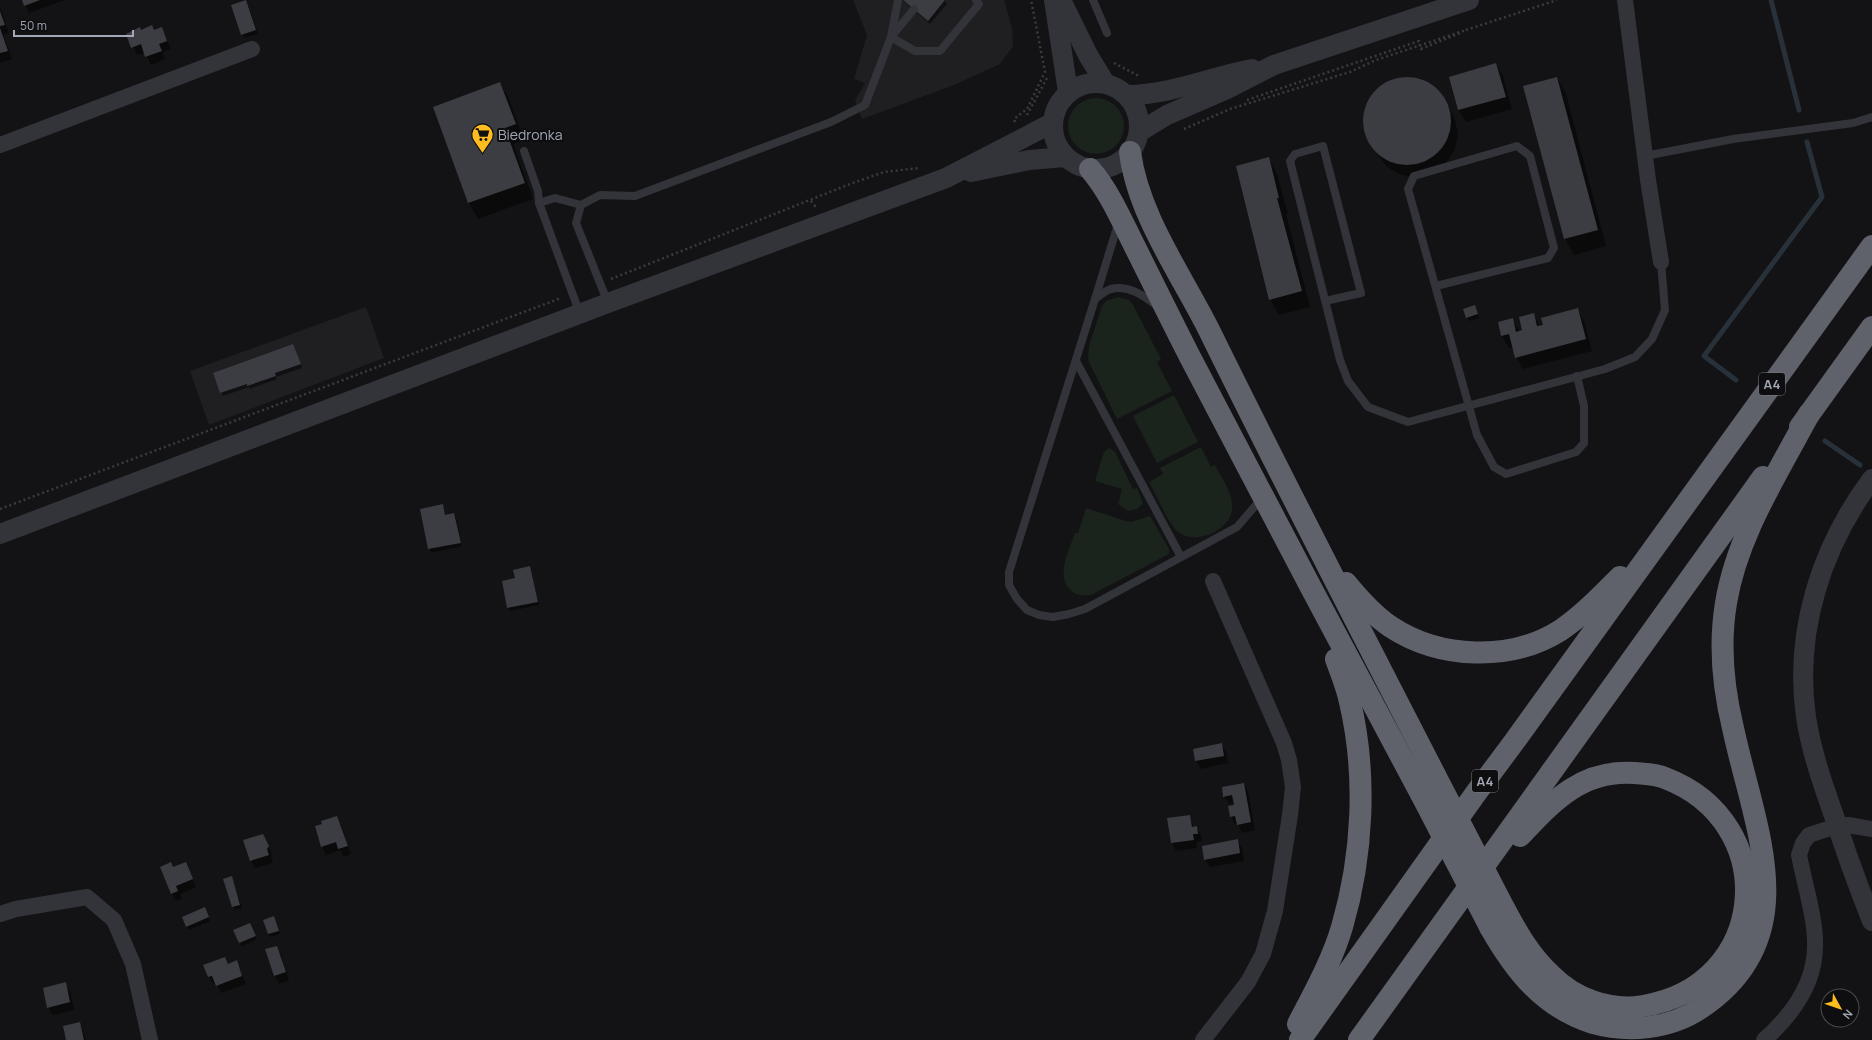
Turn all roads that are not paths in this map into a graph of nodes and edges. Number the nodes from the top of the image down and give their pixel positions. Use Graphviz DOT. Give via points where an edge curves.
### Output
graph roads {
  1 [pos="898,0"];
  2 [pos="976,0"];
  3 [pos="1054,0"];
  4 [pos="1061,0"];
  5 [pos="1093,0"];
  6 [pos="1469,0"];
  7 [pos="1625,0"];
  8 [pos="914,9"];
  9 [pos="1107,33"];
  10 [pos="891,37"];
  11 [pos="252,49"];
  12 [pos="1274,65"];
  13 [pos="1105,83"];
  14 [pos="1068,92"];
  15 [pos="1127,95"];
  16 [pos="1868,118"];
  17 [pos="1052,123"];
  18 [pos="1872,125"];
  19 [pos="1139,132"];
  20 [pos="0,145"];
  21 [pos="524,151"];
  22 [pos="1130,152"];
  23 [pos="1645,156"];
  24 [pos="1065,157"];
  25 [pos="1090,169"];
  26 [pos="946,178"];
  27 [pos="539,203"];
  28 [pos="581,205"];
  29 [pos="1120,217"];
  30 [pos="1872,246"];
  31 [pos="1661,262"];
  32 [pos="1436,286"];
  33 [pos="1095,299"];
  34 [pos="1325,301"];
  35 [pos="608,303"];
  36 [pos="580,314"];
  37 [pos="1168,314"];
  38 [pos="1872,327"];
  39 [pos="1076,361"];
  40 [pos="1577,376"];
  41 [pos="1470,406"];
  42 [pos="1809,414"];
  43 [pos="1872,479"];
  44 [pos="1264,496"];
  45 [pos="1672,523"];
  46 [pos="0,534"];
  47 [pos="1311,534"];
  48 [pos="1181,557"];
  49 [pos="1212,581"];
  50 [pos="1318,604"];
  51 [pos="1837,826"];
  52 [pos="1872,829"];
  53 [pos="1459,901"];
  54 [pos="0,914"];
  55 [pos="1872,922"];
  56 [pos="150,1040"];
  57 [pos="1204,1040"];
  58 [pos="1289,1040"];
  59 [pos="1300,1040"];
  60 [pos="1359,1040"];
  61 [pos="1764,1040"];
  1 -- 10 [label="lane"];
  2 -- 10 [label="lane" via="979,4 940,50 915,51"];
  3 -- 14 [label="street"];
  4 -- 13 [label="street"];
  5 -- 9 [label="lane"];
  6 -- 12 [label="street"];
  7 -- 23 [label="street"];
  8 -- 10 [label="lane"];
  10 -- 28 [label="lane" via="865,105 831,122 635,196 600,195"];
  11 -- 20 [label="street"];
  12 -- 15 [label="street" via="1223,75 1167,91"];
  12 -- 19 [label="street" via="1227,89 1167,114"];
  13 -- 14 [label="street" via="1092,82"];
  13 -- 15 [label="street"];
  14 -- 17 [label="street" via="1060,101"];
  15 -- 19 [label="street" via="1137,112"];
  16 -- 18 [label="lane"];
  16 -- 23 [label="lane"];
  17 -- 24 [label="street" via="1055,141"];
  17 -- 26 [label="street"];
  19 -- 22 [label="street"];
  21 -- 27 [label="lane" via="538,191"];
  22 -- 25 [label="street" via="1112,166"];
  22 -- 47 [label="highway" via="1143,200 1157,233"];
  23 -- 31 [label="street"];
  24 -- 25 [label="street"];
  24 -- 26 [label="street" via="1034,160"];
  25 -- 29 [label="highway" via="1098,178"];
  26 -- 35 [label="street"];
  27 -- 28 [label="lane" via="554,198"];
  27 -- 36 [label="lane"];
  28 -- 35 [label="lane" via="576,223"];
  29 -- 33 [label="lane"];
  29 -- 37 [label="highway"];
  30 -- 45 [label="highway, A4"];
  31 -- 40 [label="lane" via="1665,310 1652,339 1635,357 1605,369"];
  32 -- 32 [label="lane" via="1408,190 1414,176 1517,146 1530,156 1554,248 1548,258"];
  32 -- 41 [label="lane"];
  33 -- 37 [label="lane" via="1109,290 1120,288 1140,293"];
  33 -- 39 [label="lane"];
  34 -- 34 [label="lane" via="1290,161 1295,154 1323,146 1361,293"];
  34 -- 41 [label="lane" via="1348,381 1368,407 1408,422"];
  35 -- 36 [label="street"];
  36 -- 46 [label="street"];
  37 -- 44 [label="highway"];
  38 -- 42 [label="highway"];
  39 -- 48 [label="lane"];
  39 -- 48 [label="lane" via="1009,572 1009,585 1027,610 1053,617 1085,609"];
  40 -- 41 [label="lane"];
  40 -- 41 [label="lane" via="1584,406 1584,443 1576,452 1506,474 1494,467 1484,452"];
  42 -- 50 [label="highway, bridge" via="1745,538 1732,572 1723,622 1722,663 1726,691 1762,843 1766,885 1760,933 1746,962 1722,992 1695,1012 1664,1024 1652,1027 1611,1027 1594,1023 1564,1011 1537,992 1513,964 1490,927"];
  42 -- 53 [label="highway"];
  43 -- 51 [label="street" via="1840,529 1828,556 1812,605 1804,655 1804,696 1810,738"];
  44 -- 48 [label="lane" via="1237,527"];
  44 -- 50 [label="highway"];
  45 -- 47 [label="highway" via="1592,605 1560,630 1526,645 1478,653 1446,650 1429,645 1388,625 1366,607 1347,585"];
  45 -- 59 [label="highway, A4"];
  47 -- 53 [label="highway, bridge" via="1434,775 1505,910 1538,962 1563,986 1589,1000 1606,1005 1636,1007 1657,1004 1688,992 1712,974 1734,943 1744,910 1746,876 1744,863 1733,836 1702,799 1689,789 1661,777 1626,772 1609,774 1580,783 1546,808"];
  49 -- 57 [label="street" via="1284,743 1293,787 1275,911 1263,954 1248,982"];
  50 -- 58 [label="highway" via="1350,700 1356,729 1359,760 1359,829 1355,865 1341,928 1330,960"];
  51 -- 52 [label="street" via="1848,824"];
  51 -- 55 [label="street"];
  51 -- 61 [label="street" via="1809,835 1802,843 1799,855 1814,930 1814,962 1800,999 1790,1014"];
  53 -- 60 [label="highway"];
  54 -- 56 [label="street" via="87,897 114,920 133,964"];
}
